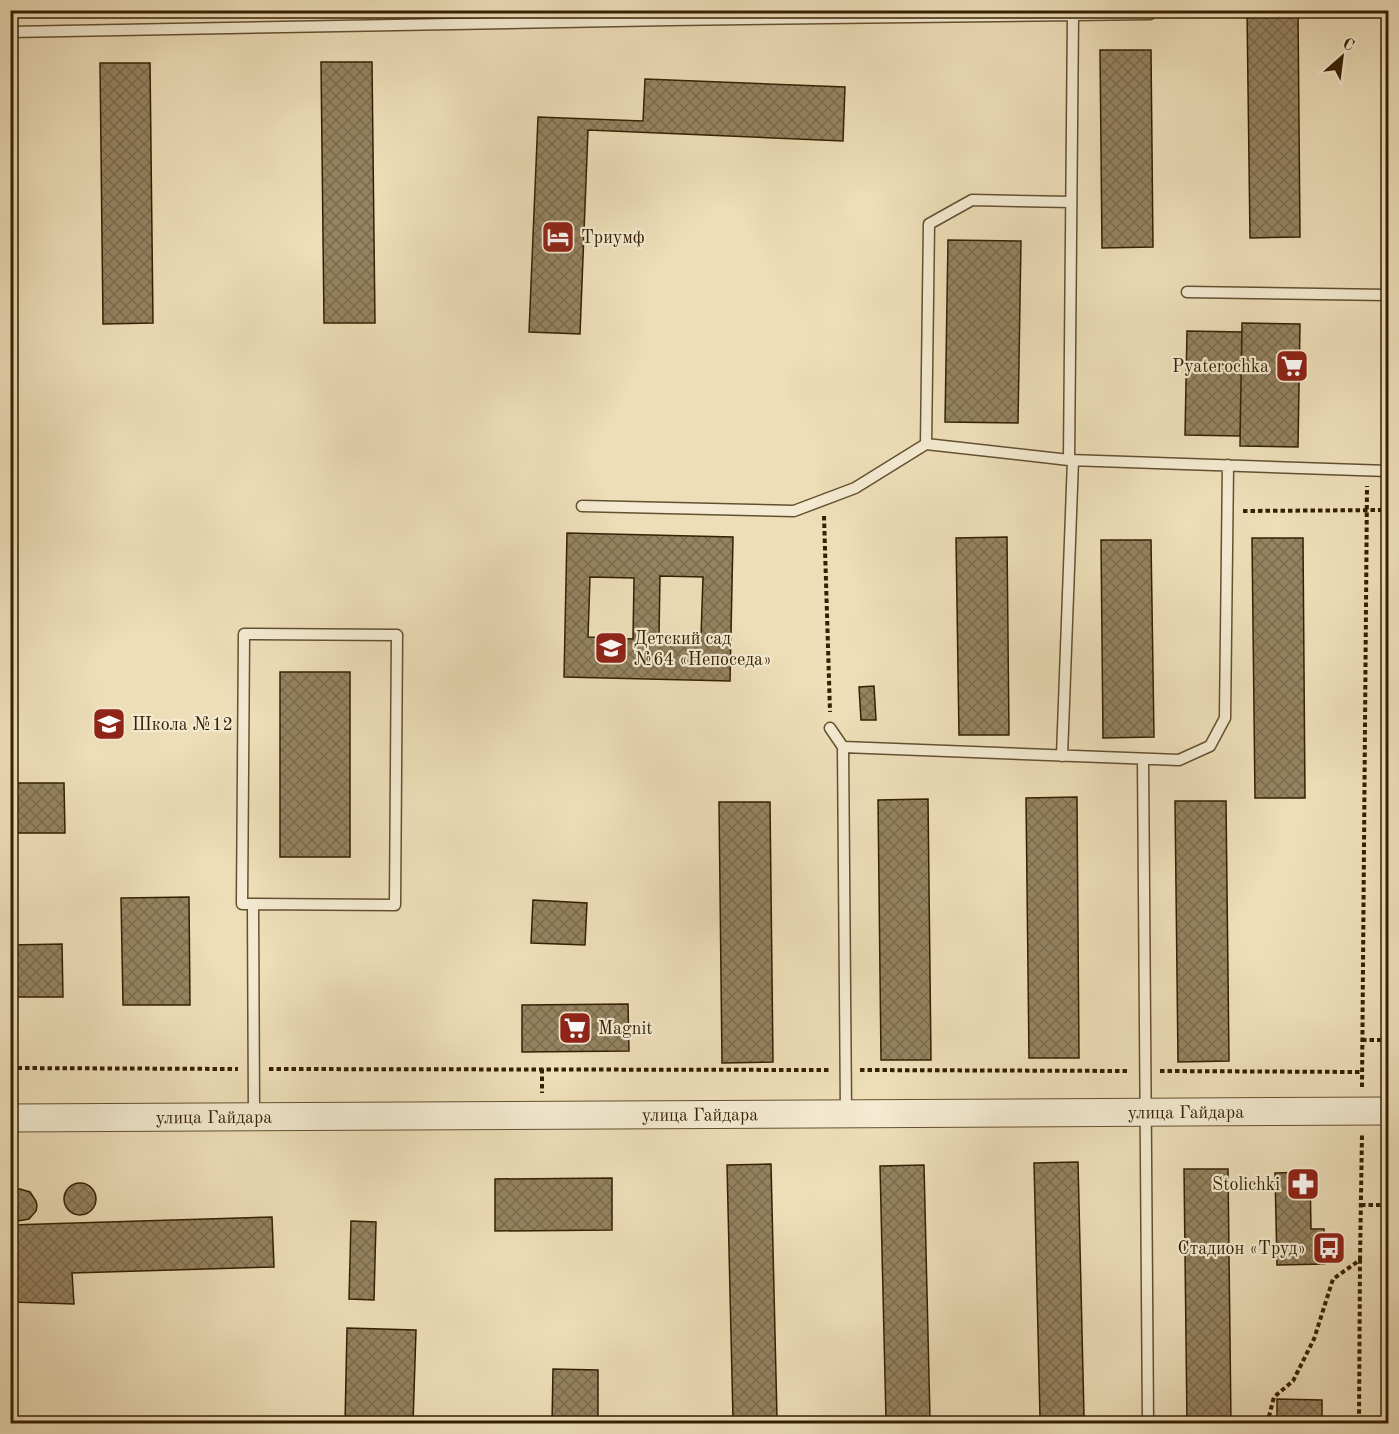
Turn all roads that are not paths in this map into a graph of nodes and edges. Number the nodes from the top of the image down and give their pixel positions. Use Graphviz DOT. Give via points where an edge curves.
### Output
graph roads {
  1 [pos="1150,10"];
  2 [pos="974,14"];
  3 [pos="670,15"];
  4 [pos="1073,15"];
  5 [pos="10,32"];
  6 [pos="1071,202"];
  7 [pos="1187,292"];
  8 [pos="1389,295"];
  9 [pos="926,444"];
  10 [pos="1071,460"];
  11 [pos="1228,465"];
  12 [pos="1389,471"];
  13 [pos="582,506"];
  14 [pos="830,728"];
  15 [pos="843,747"];
  16 [pos="1062,756"];
  17 [pos="1143,759"];
  18 [pos="253,904"];
  19 [pos="1389,1111"];
  20 [pos="1146,1112"];
  21 [pos="846,1114"];
  22 [pos="254,1116"];
  23 [pos="10,1118"];
  24 [pos="1148,1424"];
  1 -- 4 [label="lane" via="1150,14"];
  2 -- 3 [label="lane"];
  2 -- 4 [label="lane"];
  3 -- 5 [label="lane"];
  4 -- 6 [label="lane"];
  6 -- 9 [label="lane" via="972,200 929,224"];
  6 -- 10 [label="lane"];
  7 -- 8 [label="lane"];
  9 -- 10 [label="lane"];
  9 -- 13 [label="lane" via="855,488 794,511"];
  10 -- 11 [label="lane"];
  10 -- 16 [label="lane"];
  11 -- 12 [label="lane"];
  11 -- 17 [label="lane" via="1224,718 1210,746 1179,760"];
  14 -- 15 [label="lane"];
  15 -- 16 [label="lane"];
  15 -- 21 [label="lane"];
  16 -- 17 [label="lane"];
  17 -- 20 [label="lane"];
  18 -- 18 [label="lane" via="395,905 397,635 244,634 242,904"];
  18 -- 22 [label="lane"];
  19 -- 20 [label="street, улица Гайдара"];
  20 -- 21 [label="street, улица Гайдара"];
  20 -- 24 [label="lane"];
  21 -- 22 [label="street, улица Гайдара"];
  22 -- 23 [label="street, улица Гайдара"];
}
